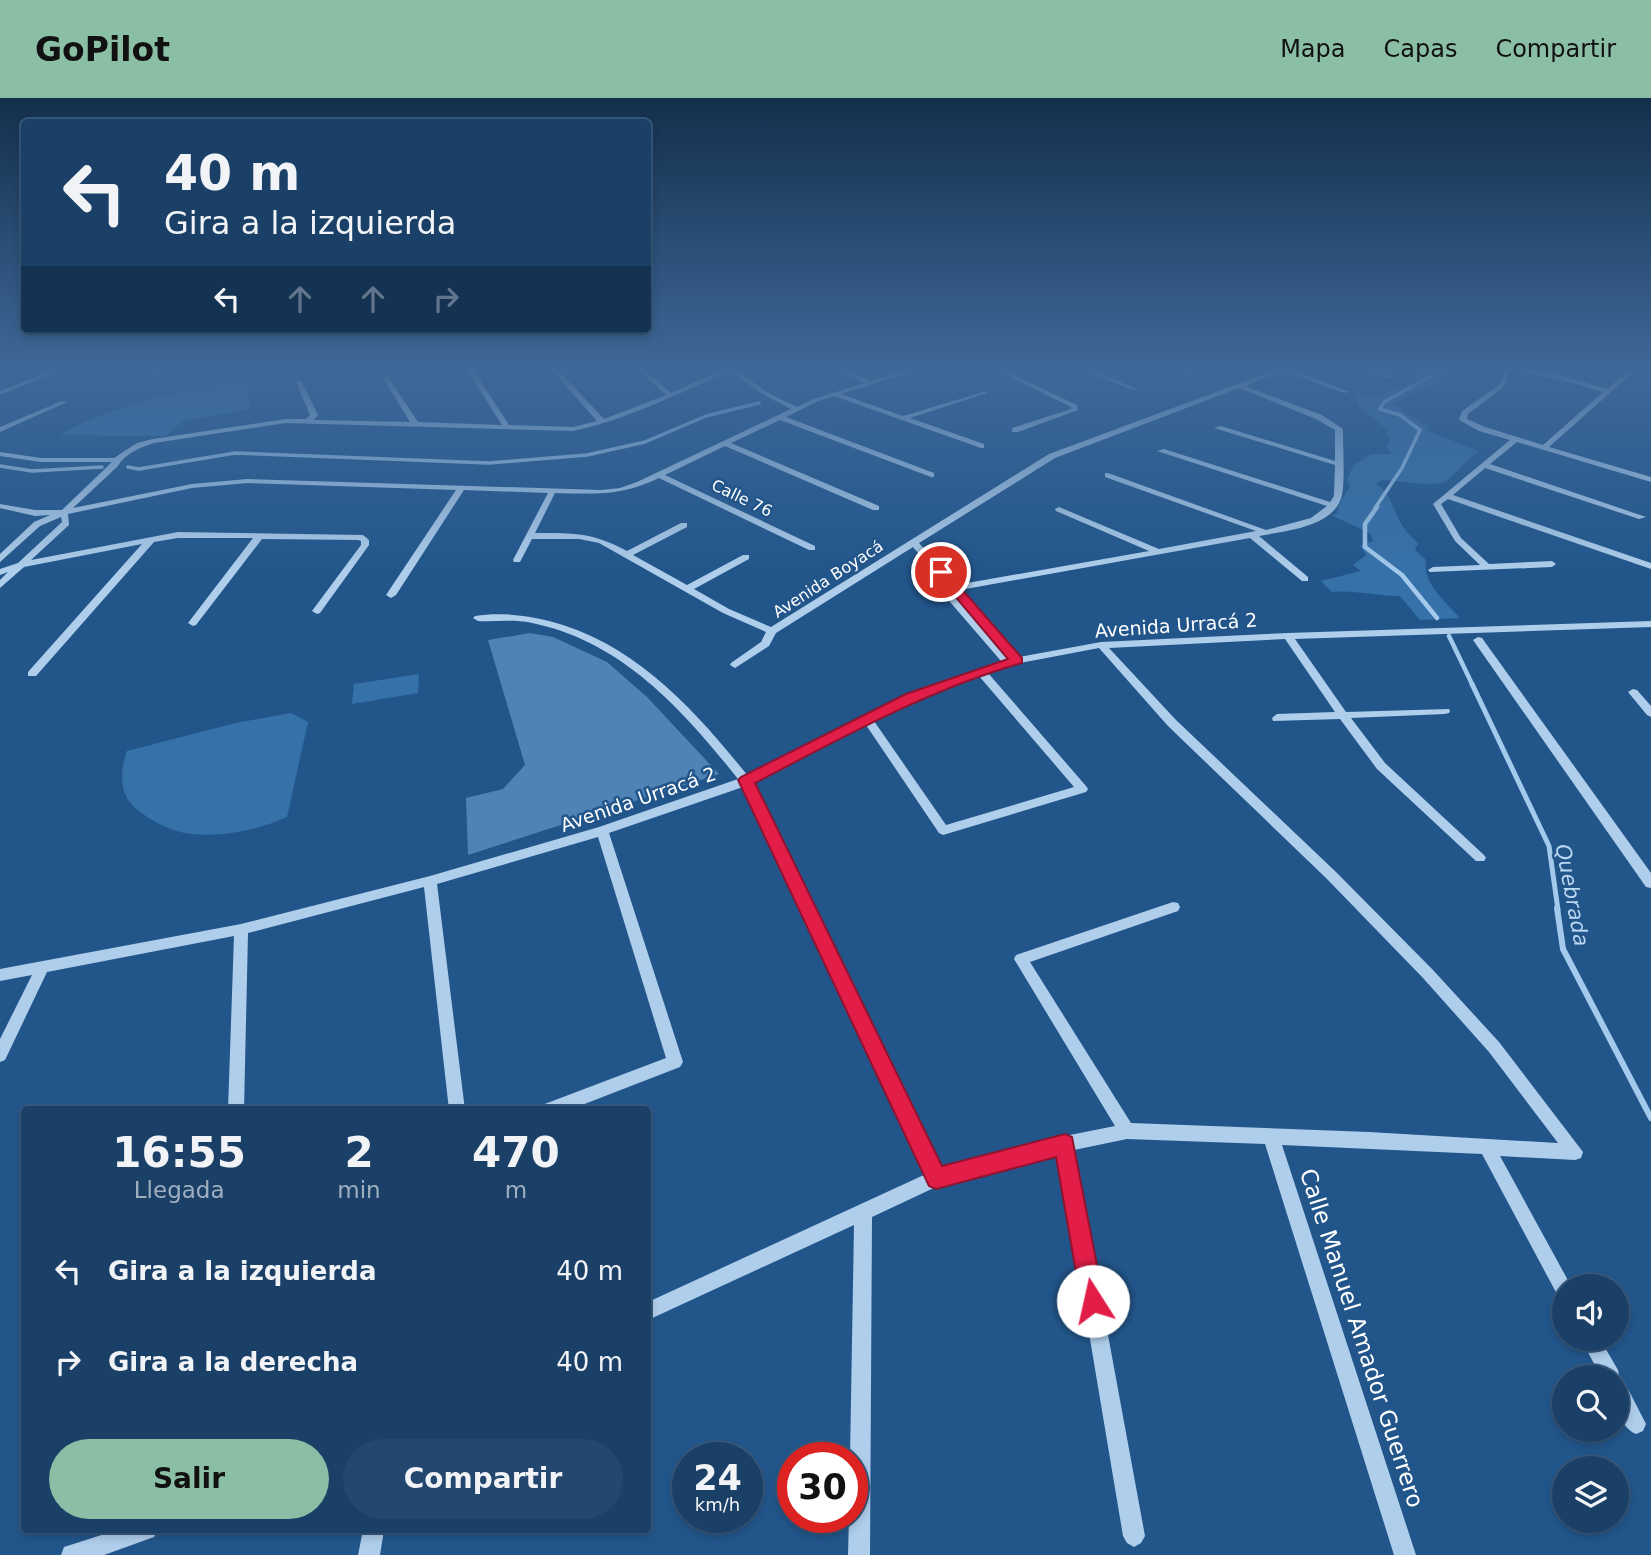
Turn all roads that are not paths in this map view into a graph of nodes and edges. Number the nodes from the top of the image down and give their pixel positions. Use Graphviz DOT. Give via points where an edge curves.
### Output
graph roads {
  1 [pos="184,436"];
  2 [pos="742,436"];
  3 [pos="830,436"];
  4 [pos="953,436"];
  5 [pos="1104,436"];
  6 [pos="1245,436"];
  7 [pos="1339,436"];
  8 [pos="1507,436"];
  9 [pos="1557,436"];
  10 [pos="1516,439"];
  11 [pos="726,444"];
  12 [pos="981,446"];
  13 [pos="1545,447"];
  14 [pos="1161,451"];
  15 [pos="0,454"];
  16 [pos="116,460"];
  17 [pos="1338,464"];
  18 [pos="1484,466"];
  19 [pos="1651,467"];
  20 [pos="659,475"];
  21 [pos="932,475"];
  22 [pos="1108,475"];
  23 [pos="1646,478"];
  24 [pos="461,488"];
  25 [pos="553,490"];
  26 [pos="1447,496"];
  27 [pos="1333,505"];
  28 [pos="0,506"];
  29 [pos="876,508"];
  30 [pos="1059,509"];
  31 [pos="64,512"];
  32 [pos="1642,517"];
  33 [pos="684,525"];
  34 [pos="1266,532"];
  35 [pos="1252,535"];
  36 [pos="259,536"];
  37 [pos="528,536"];
  38 [pos="151,540"];
  39 [pos="909,543"];
  40 [pos="812,548"];
  41 [pos="1157,551"];
  42 [pos="628,554"];
  43 [pos="746,557"];
  44 [pos="0,559"];
  45 [pos="517,561"];
  46 [pos="1552,564"];
  47 [pos="21,565"];
  48 [pos="1651,566"];
  49 [pos="1488,568"];
  50 [pos="1433,569"];
  51 [pos="0,572"];
  52 [pos="1305,579"];
  53 [pos="0,585"];
  54 [pos="687,589"];
  55 [pos="950,589"];
  56 [pos="391,595"];
  57 [pos="317,611"];
  58 [pos="478,618"];
  59 [pos="193,623"];
  60 [pos="1651,624"];
  61 [pos="772,631"];
  62 [pos="1288,635"];
  63 [pos="1478,640"];
  64 [pos="1101,645"];
  65 [pos="1012,662"];
  66 [pos="735,664"];
  67 [pos="981,671"];
  68 [pos="32,674"];
  69 [pos="1633,692"];
  70 [pos="1445,711"];
  71 [pos="1651,713"];
  72 [pos="1342,714"];
  73 [pos="1277,718"];
  74 [pos="867,719"];
  75 [pos="746,780"];
  76 [pos="602,831"];
  77 [pos="1480,858"];
  78 [pos="430,881"];
  79 [pos="1651,883"];
  80 [pos="1173,907"];
  81 [pos="241,929"];
  82 [pos="42,968"];
  83 [pos="0,975"];
  84 [pos="0,1055"];
  85 [pos="236,1106"];
  86 [pos="457,1106"];
  87 [pos="559,1106"];
  88 [pos="1128,1131"];
  89 [pos="1271,1136"];
  90 [pos="1065,1144"];
  91 [pos="1487,1147"];
  92 [pos="936,1178"];
  93 [pos="863,1212"];
  94 [pos="1555,1274"];
  95 [pos="651,1310"];
  96 [pos="1629,1411"];
  97 [pos="1636,1424"];
  98 [pos="138,1533"];
  99 [pos="373,1533"];
  100 [pos="1134,1536"];
  101 [pos="72,1555"];
  102 [pos="369,1555"];
  103 [pos="859,1555"];
  104 [pos="1405,1555"];
  1 -- 16 [label="street" via="141,445"];
  2 -- 11 [label="street"];
  3 -- 21 [label="street"];
  4 -- 12 [label="street"];
  5 -- 39 [label="street, Avenida Boyacá" via="1052,456"];
  6 -- 17 [label="street"];
  7 -- 17 [label="street"];
  8 -- 10 [label="street"];
  9 -- 13 [label="street"];
  10 -- 13 [label="street"];
  10 -- 18 [label="street"];
  11 -- 20 [label="street"];
  11 -- 29 [label="street"];
  13 -- 23 [label="street"];
  14 -- 27 [label="street"];
  15 -- 16 [label="street" via="41,460"];
  16 -- 31 [label="street"];
  17 -- 27 [label="street" via="1338,496"];
  18 -- 26 [label="street"];
  18 -- 32 [label="street"];
  19 -- 23 [label="street"];
  20 -- 25 [label="street" via="621,490"];
  20 -- 40 [label="street, Calle 76"];
  22 -- 34 [label="street"];
  24 -- 25 [label="street"];
  24 -- 31 [label="street" via="221,482"];
  24 -- 56 [label="street"];
  25 -- 37 [label="street"];
  26 -- 48 [label="street"];
  26 -- 49 [label="street" via="1437,504 1446,521"];
  27 -- 34 [label="street" via="1314,520"];
  28 -- 31 [label="street" via="35,513"];
  30 -- 41 [label="street"];
  31 -- 44 [label="street" via="37,524"];
  31 -- 47 [label="street" via="66,523"];
  33 -- 42 [label="street"];
  34 -- 35 [label="street"];
  35 -- 41 [label="street"];
  35 -- 52 [label="street"];
  36 -- 38 [label="street" via="178,535"];
  36 -- 57 [label="street" via="365,540"];
  36 -- 59 [label="street"];
  37 -- 42 [label="street" via="592,537"];
  37 -- 45 [label="street"];
  38 -- 47 [label="street"];
  38 -- 68 [label="street"];
  39 -- 55 [label="street"];
  39 -- 61 [label="street, Avenida Boyacá"];
  41 -- 55 [label="street"];
  42 -- 54 [label="street"];
  43 -- 54 [label="street"];
  46 -- 49 [label="street"];
  47 -- 51 [label="street"];
  47 -- 53 [label="street"];
  49 -- 50 [label="street"];
  54 -- 61 [label="street"];
  55 -- 65 [label="street"];
  58 -- 75 [label="street" via="531,620 613,650 637,665 670,697"];
  60 -- 62 [label="street, Avenida Urracá 2"];
  61 -- 66 [label="street, Avenida Boyacá" via="765,644"];
  62 -- 64 [label="street, Avenida Urracá 2"];
  62 -- 72 [label="street"];
  63 -- 79 [label="street"];
  64 -- 65 [label="street, Avenida Urracá 2"];
  64 -- 91 [label="street" via="1172,723 1428,974 1494,1047 1575,1152"];
  65 -- 67 [label="street, Avenida Urracá 2"];
  67 -- 74 [label="street, Avenida Urracá 2"];
  67 -- 74 [label="street" via="1082,789 943,830"];
  69 -- 71 [label="street"];
  70 -- 72 [label="street"];
  72 -- 73 [label="street"];
  72 -- 77 [label="street" via="1381,766"];
  74 -- 75 [label="street, Avenida Urracá 2"];
  75 -- 76 [label="street, Avenida Urracá 2"];
  75 -- 92 [label="street"];
  76 -- 78 [label="street, Avenida Urracá 2"];
  76 -- 87 [label="street" via="675,1062"];
  78 -- 81 [label="street, Avenida Urracá 2"];
  78 -- 86 [label="street"];
  80 -- 88 [label="street" via="1021,959"];
  81 -- 82 [label="street, Avenida Urracá 2"];
  81 -- 85 [label="street"];
  82 -- 83 [label="street, Avenida Urracá 2"];
  82 -- 84 [label="street"];
  88 -- 89 [label="street"];
  88 -- 90 [label="street"];
  89 -- 91 [label="street"];
  89 -- 104 [label="street, Calle Manuel Amador Guerrero"];
  90 -- 92 [label="street"];
  90 -- 100 [label="street"];
  91 -- 94 [label="street"];
  92 -- 93 [label="street"];
  93 -- 95 [label="street"];
  93 -- 103 [label="street"];
  96 -- 97 [label="street"];
  98 -- 101 [label="street"];
  99 -- 102 [label="street"];
}
